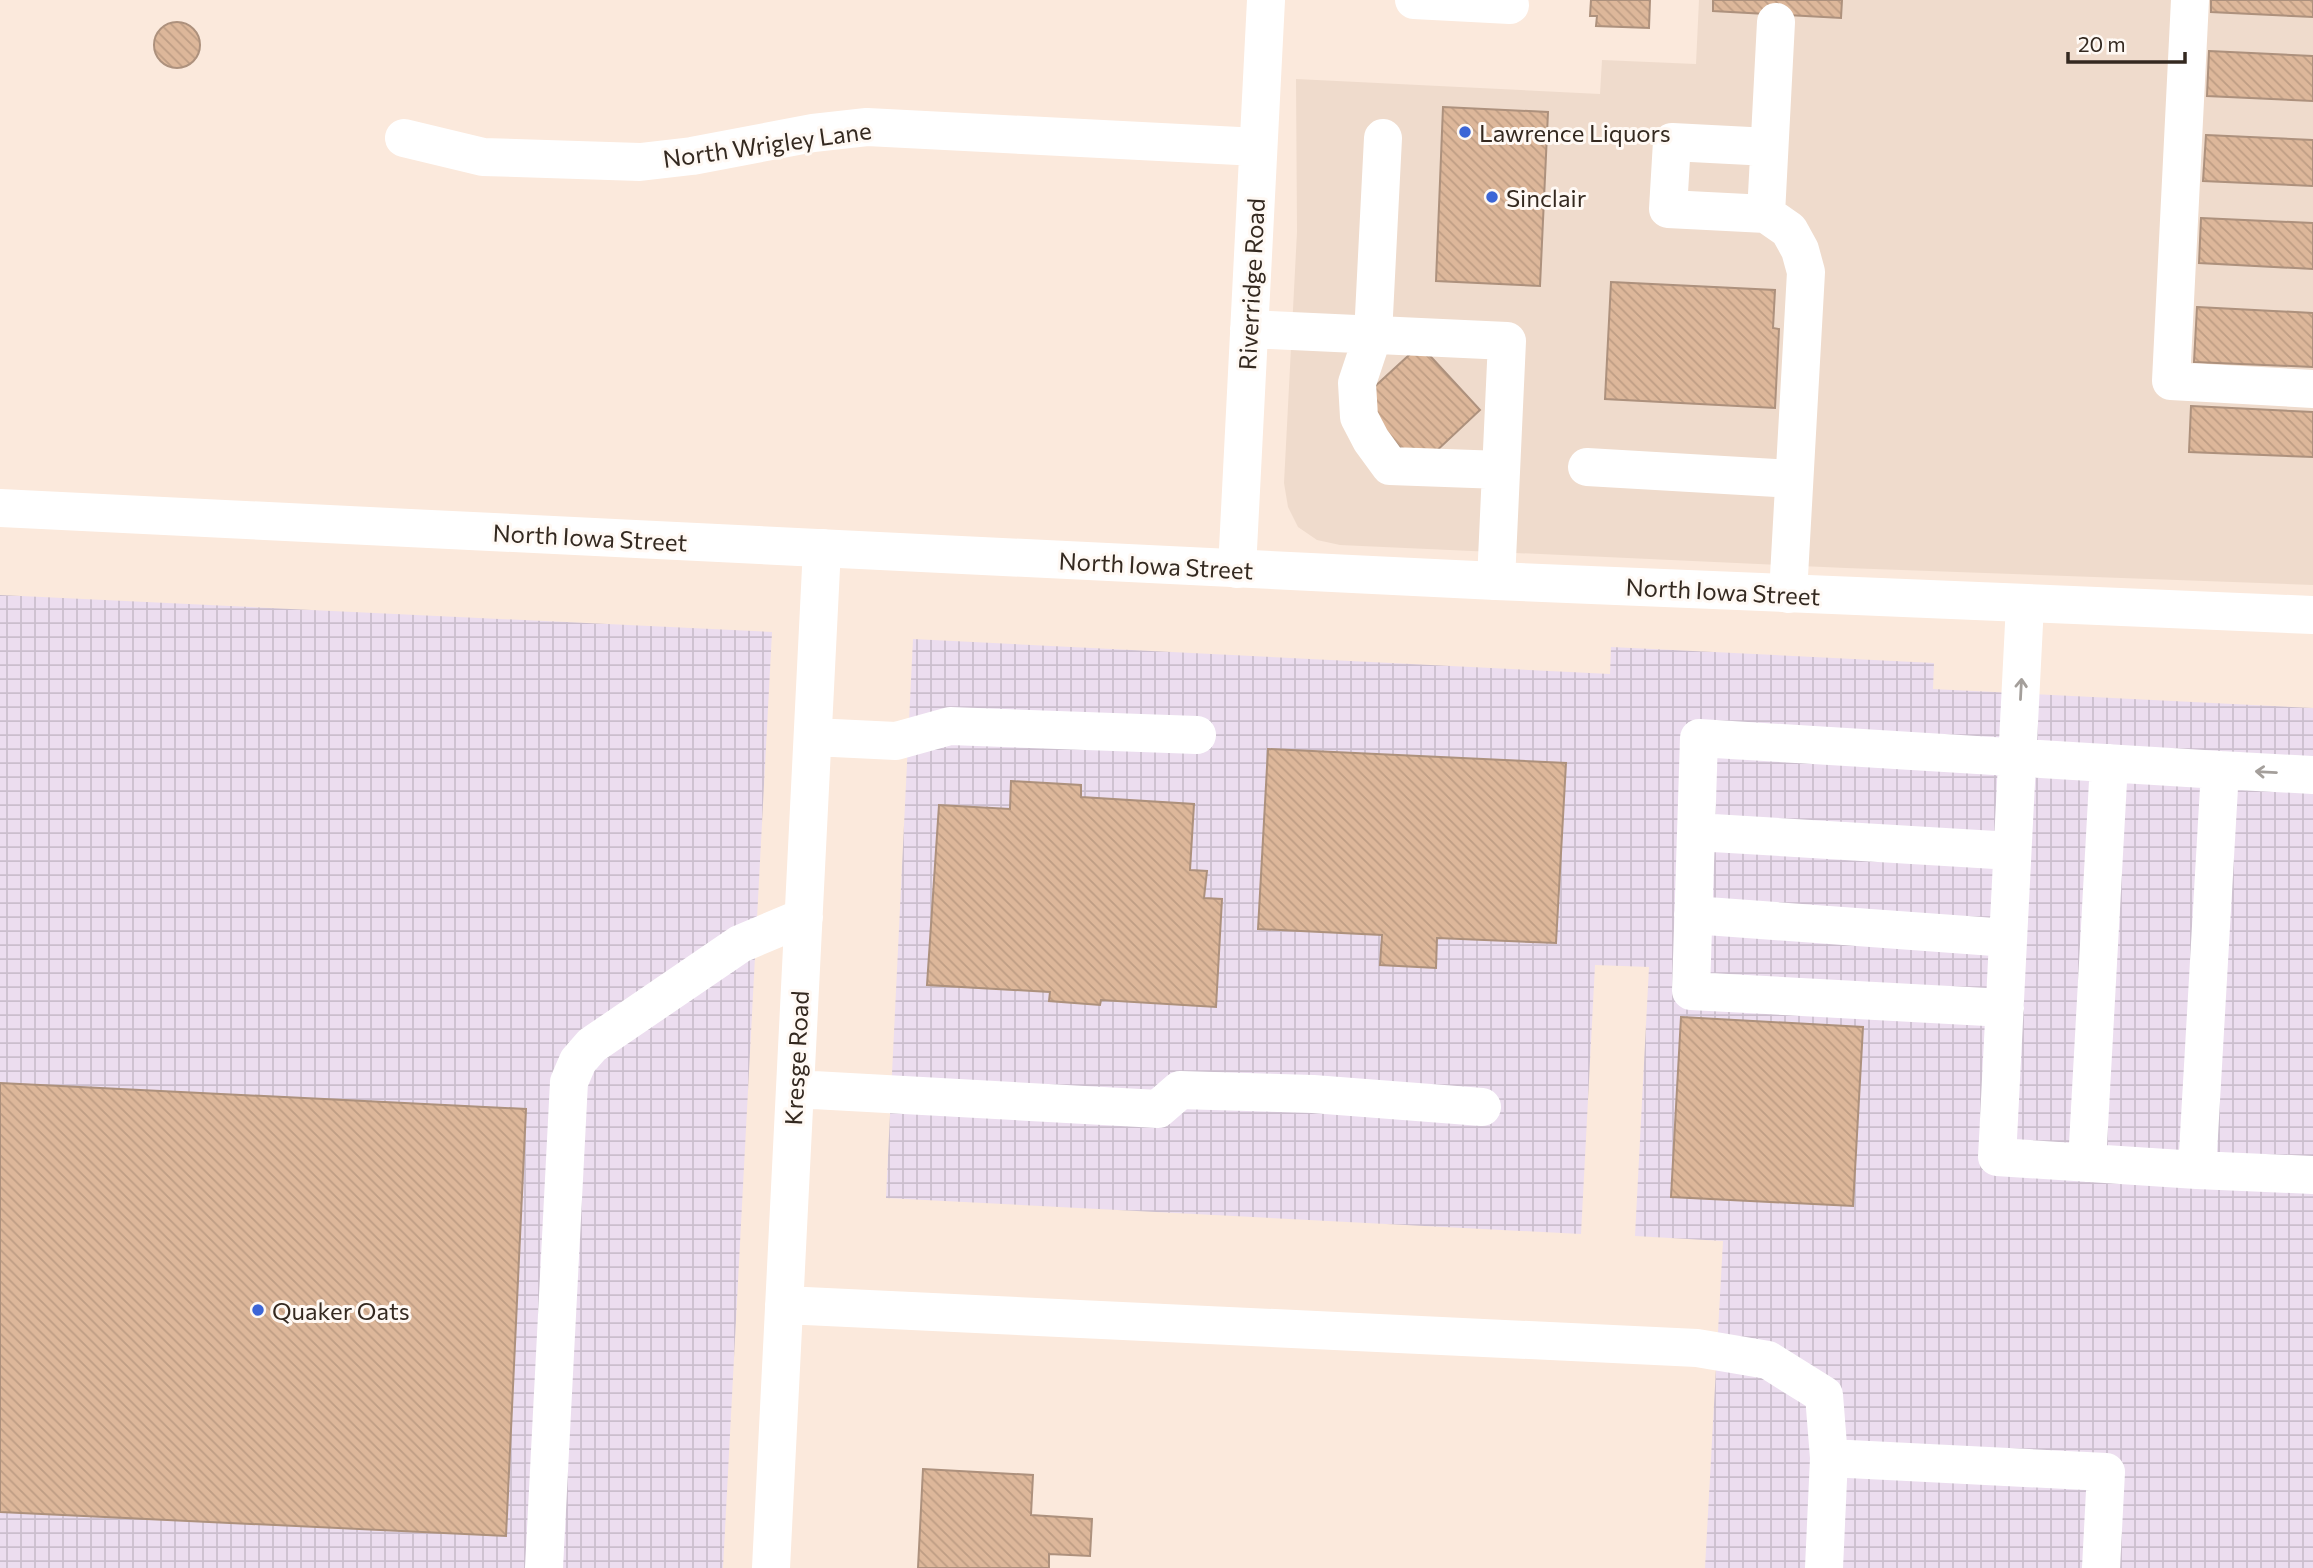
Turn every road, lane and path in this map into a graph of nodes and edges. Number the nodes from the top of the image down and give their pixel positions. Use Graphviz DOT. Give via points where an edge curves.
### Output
graph roads {
  1 [pos="1266,0"];
  2 [pos="1414,0"];
  3 [pos="2190,0"];
  4 [pos="1510,5"];
  5 [pos="1776,22"];
  6 [pos="404,138"];
  7 [pos="1382,138"];
  8 [pos="1258,147"];
  9 [pos="1769,147"];
  10 [pos="1766,214"];
  11 [pos="1249,330"];
  12 [pos="1373,335"];
  13 [pos="2313,389"];
  14 [pos="1587,467"];
  15 [pos="1502,470"];
  16 [pos="1794,479"];
  17 [pos="0,508"];
  18 [pos="822,548"];
  19 [pos="1237,569"];
  20 [pos="1496,581"];
  21 [pos="1788,594"];
  22 [pos="2025,604"];
  23 [pos="2313,615"];
  24 [pos="1197,735"];
  25 [pos="813,737"];
  26 [pos="2018,757"];
  27 [pos="2109,763"];
  28 [pos="2220,770"];
  29 [pos="2313,775"];
  30 [pos="1696,832"];
  31 [pos="2012,851"];
  32 [pos="1693,915"];
  33 [pos="804,917"];
  34 [pos="2008,938"];
  35 [pos="2005,1008"];
  36 [pos="795,1089"];
  37 [pos="1482,1107"];
  38 [pos="2087,1163"];
  39 [pos="2197,1170"];
  40 [pos="2313,1175"];
  41 [pos="784,1305"];
  42 [pos="1829,1458"];
  43 [pos="544,1568"];
  44 [pos="771,1568"];
  45 [pos="1824,1568"];
  46 [pos="2101,1568"];
  1 -- 8 [label="street, Riverridge Road"];
  2 -- 4 [label="street"];
  3 -- 13 [label="street" via="2171,381"];
  5 -- 9 [label="street"];
  6 -- 8 [label="street, North Wrigley Lane" via="483,157 640,162 867,127"];
  7 -- 12 [label="street"];
  8 -- 11 [label="street, Riverridge Road"];
  9 -- 10 [label="street"];
  9 -- 10 [label="street" via="1672,142 1668,209"];
  10 -- 16 [label="street" via="1789,230 1801,250 1806,272"];
  11 -- 12 [label="street"];
  11 -- 19 [label="street, Riverridge Road"];
  12 -- 15 [label="street" via="1357,383 1359,417 1390,466"];
  12 -- 15 [label="street" via="1507,341"];
  14 -- 16 [label="street"];
  15 -- 20 [label="street"];
  16 -- 21 [label="street"];
  17 -- 18 [label="street, North Iowa Street"];
  18 -- 19 [label="street, North Iowa Street"];
  18 -- 25 [label="street, Kresge Road"];
  19 -- 20 [label="street, North Iowa Street"];
  20 -- 21 [label="street, North Iowa Street"];
  21 -- 22 [label="street, North Iowa Street"];
  22 -- 23 [label="street, North Iowa Street"];
  26 -- 22 [label="street, one-way"];
  24 -- 25 [label="street" via="950,726 896,741"];
  25 -- 33 [label="street, Kresge Road"];
  26 -- 27 [label="street"];
  26 -- 30 [label="street" via="1699,738"];
  26 -- 31 [label="street"];
  27 -- 28 [label="street"];
  27 -- 38 [label="street"];
  29 -- 28 [label="street, one-way"];
  28 -- 39 [label="street"];
  30 -- 31 [label="street"];
  30 -- 32 [label="street"];
  31 -- 34 [label="street"];
  32 -- 34 [label="street"];
  32 -- 35 [label="street" via="1691,991"];
  33 -- 36 [label="street, Kresge Road"];
  33 -- 43 [label="street" via="740,944 592,1045 569,1082"];
  34 -- 35 [label="street"];
  35 -- 38 [label="street" via="1997,1157"];
  36 -- 37 [label="street" via="1158,1109 1180,1090"];
  36 -- 41 [label="street, Kresge Road"];
  38 -- 39 [label="street"];
  39 -- 40 [label="street"];
  41 -- 42 [label="street" via="1697,1348 1768,1360 1824,1395"];
  41 -- 44 [label="street, Kresge Road"];
  42 -- 45 [label="street"];
  42 -- 46 [label="street" via="2106,1472"];
}
